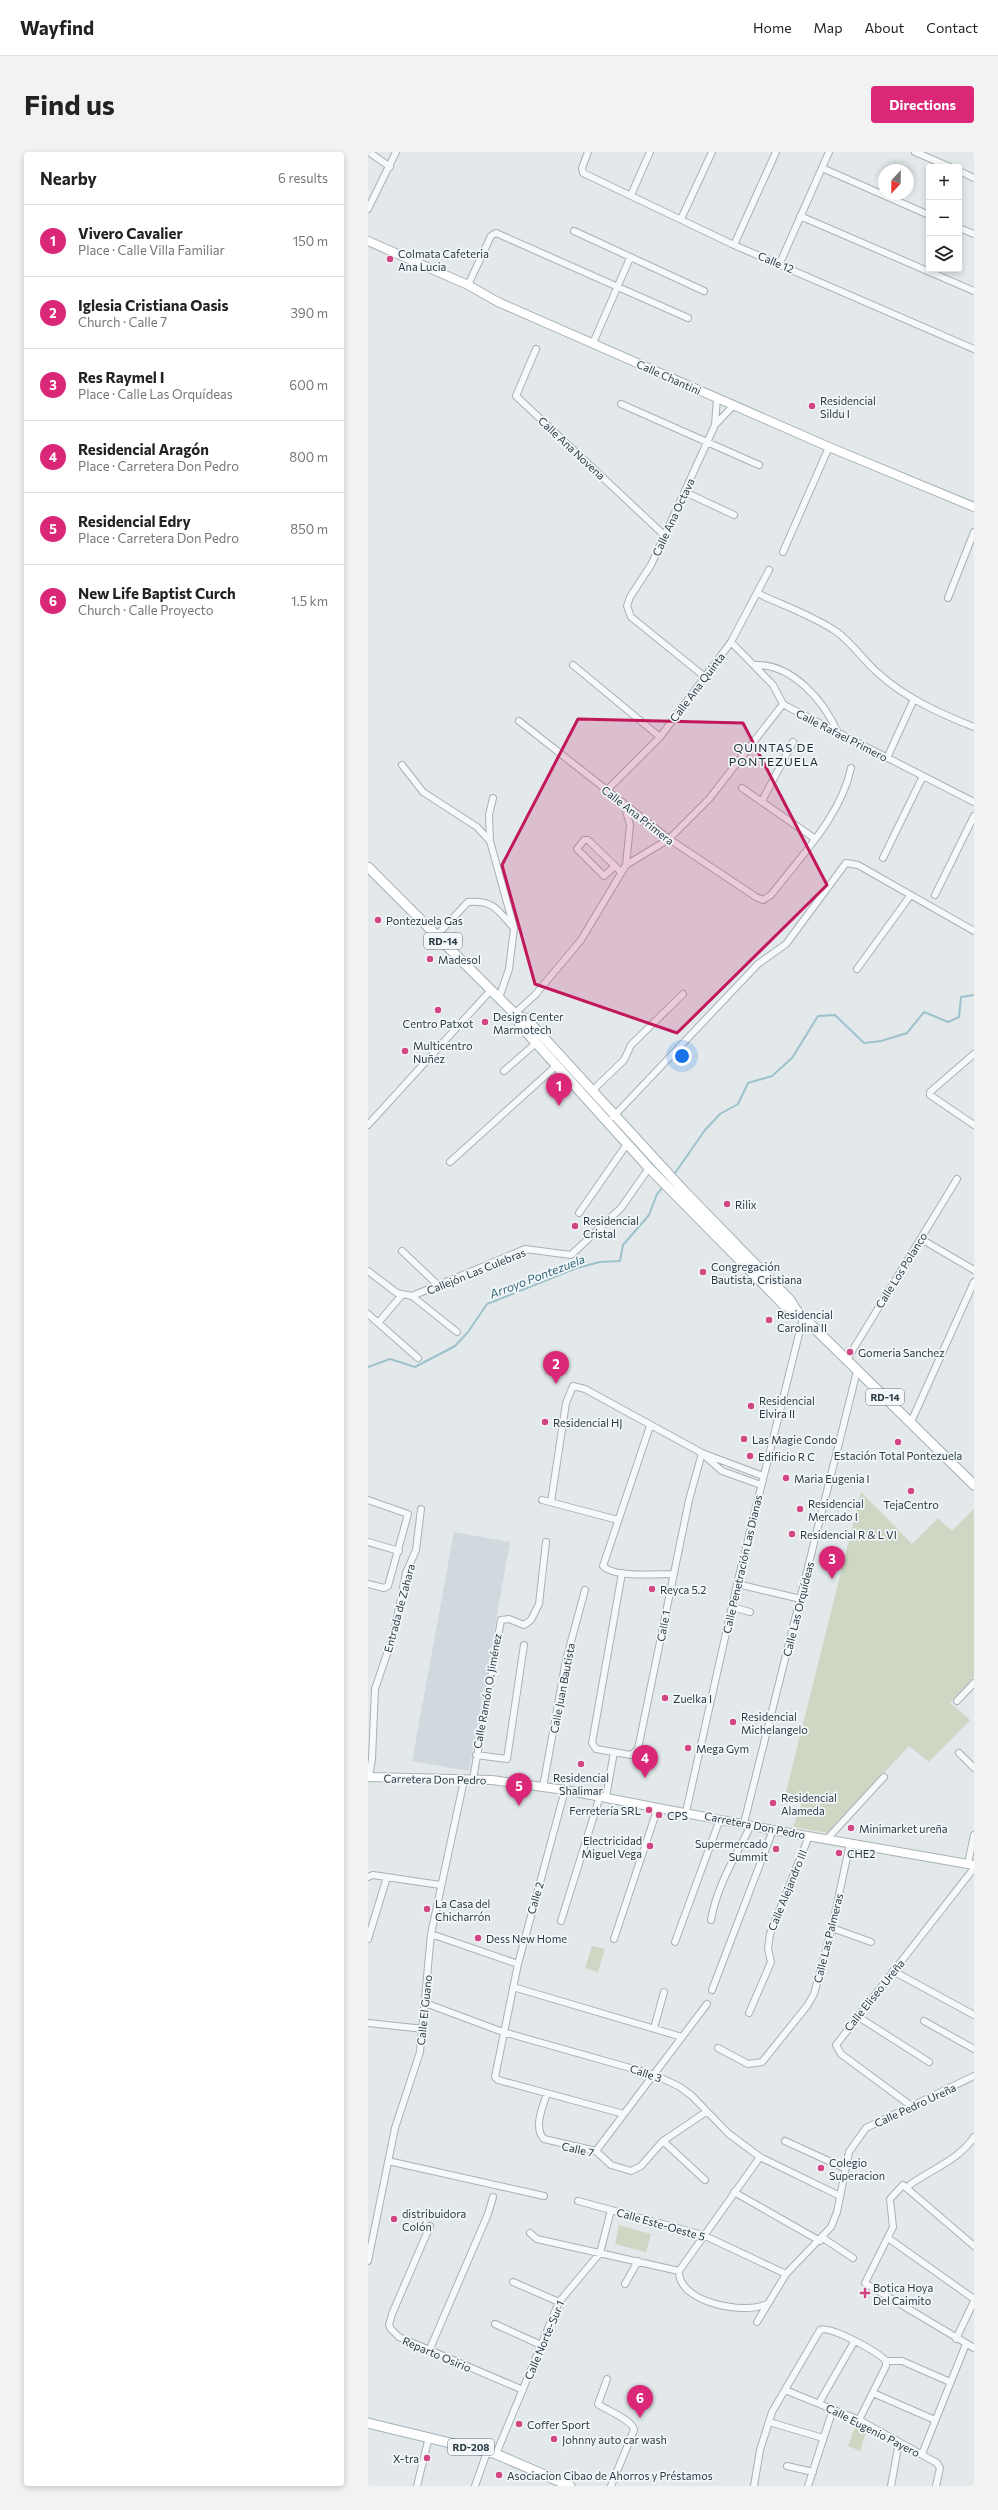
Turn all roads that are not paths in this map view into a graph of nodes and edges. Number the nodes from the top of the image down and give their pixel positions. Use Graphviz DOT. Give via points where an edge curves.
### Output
graph roads {
  1 [pos="369,152"];
  2 [pos="396,152"];
  3 [pos="588,152"];
  4 [pos="650,152"];
  5 [pos="712,152"];
  6 [pos="776,152"];
  7 [pos="829,152"];
  8 [pos="915,152"];
  9 [pos="943,164"];
  10 [pos="390,167"];
  11 [pos="822,168"];
  12 [pos="962,172"];
  13 [pos="974,178"];
  14 [pos="631,195"];
  15 [pos="368,209"];
  16 [pos="926,214"];
  17 [pos="800,216"];
  18 [pos="681,219"];
  19 [pos="962,229"];
  20 [pos="574,231"];
  21 [pos="974,234"];
  22 [pos="368,241"];
  23 [pos="734,245"];
  24 [pos="630,258"];
  25 [pos="780,264"];
  26 [pos="468,285"];
  27 [pos="618,285"];
  28 [pos="974,291"];
  29 [pos="704,292"];
  30 [pos="688,318"];
  31 [pos="593,343"];
  32 [pos="974,348"];
  33 [pos="536,349"];
  34 [pos="716,398"];
  35 [pos="621,404"];
  36 [pos="733,406"];
  37 [pos="715,425"];
  38 [pos="707,442"];
  39 [pos="829,447"];
  40 [pos="759,464"];
  41 [pos="685,492"];
  42 [pos="974,507"];
  43 [pos="734,515"];
  44 [pos="974,532"];
  45 [pos="664,535"];
  46 [pos="783,552"];
  47 [pos="769,570"];
  48 [pos="757,593"];
  49 [pos="948,598"];
  50 [pos="731,642"];
  51 [pos="574,665"];
  52 [pos="754,665"];
  53 [pos="705,677"];
  54 [pos="914,699"];
  55 [pos="783,704"];
  56 [pos="520,721"];
  57 [pos="974,727"];
  58 [pos="838,733"];
  59 [pos="660,737"];
  60 [pos="792,742"];
  61 [pos="887,758"];
  62 [pos="402,765"];
  63 [pos="851,768"];
  64 [pos="923,776"];
  65 [pos="742,788"];
  66 [pos="607,790"];
  67 [pos="493,798"];
  68 [pos="762,801"];
  69 [pos="974,802"];
  70 [pos="624,804"];
  71 [pos="974,816"];
  72 [pos="814,838"];
  73 [pos="668,839"];
  74 [pos="490,842"];
  75 [pos="883,858"];
  76 [pos="626,865"];
  77 [pos="616,866"];
  78 [pos="368,867"];
  79 [pos="621,872"];
  80 [pos="935,895"];
  81 [pos="910,896"];
  82 [pos="514,928"];
  83 [pos="974,931"];
  84 [pos="437,935"];
  85 [pos="857,969"];
  86 [pos="491,990"];
  87 [pos="683,994"];
  88 [pos="499,998"];
  89 [pos="515,1015"];
  90 [pos="536,1043"];
  91 [pos="973,1056"];
  92 [pos="556,1066"];
  93 [pos="504,1071"];
  94 [pos="593,1090"];
  95 [pos="615,1115"];
  96 [pos="607,1122"];
  97 [pos="368,1125"];
  98 [pos="974,1125"];
  99 [pos="628,1144"];
  100 [pos="450,1162"];
  101 [pos="651,1170"];
  102 [pos="957,1179"];
  103 [pos="682,1195"];
  104 [pos="579,1213"];
  105 [pos="921,1238"];
  106 [pos="402,1251"];
  107 [pos="974,1270"];
  108 [pos="368,1271"];
  109 [pos="974,1282"];
  110 [pos="439,1286"];
  111 [pos="401,1296"];
  112 [pos="412,1296"];
  113 [pos="368,1314"];
  114 [pos="803,1318"];
  115 [pos="378,1323"];
  116 [pos="457,1332"];
  117 [pos="418,1358"];
  118 [pos="846,1361"];
  119 [pos="857,1371"];
  120 [pos="911,1422"];
  121 [pos="650,1426"];
  122 [pos="702,1453"];
  123 [pos="763,1476"];
  124 [pos="761,1485"];
  125 [pos="974,1485"];
  126 [pos="368,1500"];
  127 [pos="542,1500"];
  128 [pos="551,1502"];
  129 [pos="408,1514"];
  130 [pos="618,1520"];
  131 [pos="368,1542"];
  132 [pos="546,1542"];
  133 [pos="399,1551"];
  134 [pos="393,1569"];
  135 [pos="406,1573"];
  136 [pos="622,1574"];
  137 [pos="674,1574"];
  138 [pos="390,1580"];
  139 [pos="368,1584"];
  140 [pos="403,1584"];
  141 [pos="737,1584"];
  142 [pos="584,1590"];
  143 [pos="801,1598"];
  144 [pos="732,1607"];
  145 [pos="750,1612"];
  146 [pos="524,1645"];
  147 [pos="974,1683"];
  148 [pos="958,1700"];
  149 [pos="614,1752"];
  150 [pos="959,1753"];
  151 [pos="476,1755"];
  152 [pos="974,1768"];
  153 [pos="368,1777"];
  154 [pos="884,1777"];
  155 [pos="464,1780"];
  156 [pos="473,1780"];
  157 [pos="543,1787"];
  158 [pos="565,1790"];
  159 [pos="603,1797"];
  160 [pos="658,1807"];
  161 [pos="686,1812"];
  162 [pos="720,1819"];
  163 [pos="748,1824"];
  164 [pos="773,1830"];
  165 [pos="974,1835"];
  166 [pos="809,1836"];
  167 [pos="827,1839"];
  168 [pos="850,1843"];
  169 [pos="973,1865"];
  170 [pos="368,1877"];
  171 [pos="387,1877"];
  172 [pos="440,1886"];
  173 [pos="711,1920"];
  174 [pos="561,1922"];
  175 [pos="832,1928"];
  176 [pos="431,1934"];
  177 [pos="368,1939"];
  178 [pos="614,1939"];
  179 [pos="675,1942"];
  180 [pos="871,1942"];
  181 [pos="518,1964"];
  182 [pos="893,1971"];
  183 [pos="512,1987"];
  184 [pos="712,1990"];
  185 [pos="664,1992"];
  186 [pos="425,2003"];
  187 [pos="707,2004"];
  188 [pos="749,2013"];
  189 [pos="974,2015"];
  190 [pos="857,2016"];
  191 [pos="924,2021"];
  192 [pos="368,2023"];
  193 [pos="654,2028"];
  194 [pos="424,2029"];
  195 [pos="503,2032"];
  196 [pos="682,2037"];
  197 [pos="718,2048"];
  198 [pos="974,2049"];
  199 [pos="929,2062"];
  200 [pos="655,2075"];
  201 [pos="974,2076"];
  202 [pos="547,2093"];
  203 [pos="910,2105"];
  204 [pos="706,2112"];
  205 [pos="624,2114"];
  206 [pos="974,2137"];
  207 [pos="663,2141"];
  208 [pos="785,2141"];
  209 [pos="596,2151"];
  210 [pos="760,2157"];
  211 [pos="388,2161"];
  212 [pos="844,2168"];
  213 [pos="705,2180"];
  214 [pos="907,2187"];
  215 [pos="734,2192"];
  216 [pos="544,2196"];
  217 [pos="840,2196"];
  218 [pos="493,2197"];
  219 [pos="578,2201"];
  220 [pos="611,2210"];
  221 [pos="430,2226"];
  222 [pos="530,2233"];
  223 [pos="703,2235"];
  224 [pos="888,2238"];
  225 [pos="822,2240"];
  226 [pos="974,2246"];
  227 [pos="600,2253"];
  228 [pos="853,2258"];
  229 [pos="368,2261"];
  230 [pos="638,2261"];
  231 [pos="679,2271"];
  232 [pos="786,2274"];
  233 [pos="513,2282"];
  234 [pos="625,2284"];
  235 [pos="974,2300"];
  236 [pos="559,2302"];
  237 [pos="767,2304"];
  238 [pos="758,2322"];
  239 [pos="495,2324"];
  240 [pos="956,2339"];
  241 [pos="854,2342"];
  242 [pos="966,2344"];
  243 [pos="541,2345"];
  244 [pos="974,2348"];
  245 [pos="429,2352"];
  246 [pos="886,2361"];
  247 [pos="608,2379"];
  248 [pos="950,2382"];
  249 [pos="523,2390"];
  250 [pos="785,2390"];
  251 [pos="873,2393"];
  252 [pos="819,2403"];
  253 [pos="833,2409"];
  254 [pos="859,2420"];
  255 [pos="935,2420"];
  256 [pos="769,2422"];
  257 [pos="368,2423"];
  258 [pos="429,2437"];
  259 [pos="824,2438"];
  260 [pos="899,2442"];
  261 [pos="491,2453"];
  262 [pos="922,2454"];
  263 [pos="787,2466"];
  264 [pos="813,2472"];
  265 [pos="417,2486"];
  266 [pos="476,2486"];
  267 [pos="570,2486"];
  268 [pos="611,2486"];
  269 [pos="754,2486"];
  270 [pos="808,2486"];
  271 [pos="891,2486"];
  272 [pos="936,2486"];
  1 -- 10 [label="street"];
  2 -- 10 [label="street"];
  3 -- 14 [label="street, Calle 12" via="581,171"];
  4 -- 14 [label="street"];
  5 -- 18 [label="street"];
  6 -- 23 [label="street"];
  7 -- 11 [label="street"];
  8 -- 9 [label="street"];
  10 -- 15 [label="street"];
  11 -- 16 [label="street"];
  11 -- 17 [label="street"];
  12 -- 13 [label="street"];
  14 -- 18 [label="street, Calle 12"];
  17 -- 25 [label="street"];
  17 -- 28 [label="street"];
  18 -- 23 [label="street, Calle 12"];
  19 -- 21 [label="street"];
  20 -- 24 [label="street"];
  22 -- 26 [label="street, Calle Chantini"];
  23 -- 25 [label="street, Calle 12"];
  24 -- 27 [label="street"];
  24 -- 29 [label="street"];
  25 -- 32 [label="street, Calle 12"];
  26 -- 27 [label="street" via="491,236 496,233"];
  26 -- 31 [label="street, Calle Chantini" via="498,302"];
  27 -- 30 [label="street"];
  27 -- 31 [label="street"];
  31 -- 34 [label="street, Calle Chantini"];
  33 -- 45 [label="street, Calle Ana Novena" via="516,396"];
  34 -- 36 [label="street, Calle Chantini"];
  34 -- 37 [label="street, Calle Ana Octava"];
  35 -- 38 [label="street"];
  36 -- 37 [label="street, Calle Ana Octava"];
  36 -- 39 [label="street, Calle Chantini"];
  37 -- 38 [label="street, Calle Ana Octava"];
  38 -- 40 [label="street"];
  38 -- 41 [label="street, Calle Ana Octava"];
  39 -- 42 [label="street, Calle Chantini"];
  39 -- 46 [label="street"];
  41 -- 43 [label="street"];
  41 -- 45 [label="street, Calle Ana Octava"];
  44 -- 49 [label="street"];
  45 -- 53 [label="street, Calle Ana Octava" via="651,565 627,606 631,617"];
  47 -- 48 [label="street, Calle Ana Quinta"];
  48 -- 50 [label="street, Calle Ana Quinta"];
  48 -- 54 [label="street" via="794,608 838,633 879,674"];
  50 -- 52 [label="street"];
  50 -- 53 [label="street, Calle Ana Quinta"];
  51 -- 59 [label="street"];
  52 -- 55 [label="street" via="773,686"];
  52 -- 58 [label="street" via="772,668 802,683 834,723"];
  53 -- 59 [label="street, Calle Ana Quinta"];
  54 -- 57 [label="street"];
  54 -- 61 [label="street"];
  55 -- 58 [label="street, Calle Rafael Primero"];
  55 -- 73 [label="street" via="709,799"];
  56 -- 66 [label="street, Calle Ana Primera"];
  58 -- 61 [label="street, Calle Rafael Primero"];
  59 -- 66 [label="street, Calle Ana Quinta"];
  60 -- 68 [label="street"];
  61 -- 64 [label="street, Calle Rafael Primero"];
  62 -- 74 [label="street" via="423,792 478,827"];
  63 -- 72 [label="street" via="838,801"];
  64 -- 69 [label="street, Calle Rafael Primero"];
  64 -- 75 [label="street"];
  65 -- 68 [label="street"];
  66 -- 70 [label="street, Calle Ana Primera"];
  67 -- 74 [label="street" via="489,815"];
  68 -- 72 [label="street"];
  70 -- 73 [label="street, Calle Ana Primera"];
  70 -- 76 [label="street" via="630,825"];
  71 -- 80 [label="street"];
  72 -- 73 [label="street, Calle Ana Primera" via="771,895 763,900"];
  73 -- 76 [label="street"];
  74 -- 82 [label="street"];
  76 -- 79 [label="street"];
  77 -- 77 [label="street" via="588,840 584,840 577,849 604,876"];
  77 -- 79 [label="street"];
  78 -- 84 [label="main road, RD-14"];
  79 -- 89 [label="street" via="581,940"];
  81 -- 83 [label="street"];
  81 -- 85 [label="street"];
  81 -- 95 [label="street" via="858,865 846,863 786,944 758,964"];
  82 -- 84 [label="street" via="498,910 483,900 468,902"];
  82 -- 88 [label="street" via="509,969"];
  84 -- 86 [label="main road, RD-14"];
  86 -- 88 [label="main road, RD-14"];
  86 -- 97 [label="street"];
  87 -- 94 [label="street" via="631,1045 624,1060"];
  88 -- 89 [label="main road, RD-14"];
  89 -- 90 [label="main road, RD-14"];
  89 -- 94 [label="main road, RD-14" via="525,1018"];
  90 -- 92 [label="main road, RD-14"];
  90 -- 93 [label="street"];
  91 -- 98 [label="street" via="930,1092 930,1095"];
  92 -- 96 [label="main road, RD-14"];
  92 -- 100 [label="street"];
  94 -- 95 [label="main road, RD-14"];
  95 -- 96 [label="street"];
  95 -- 103 [label="main road, RD-14" via="660,1164"];
  96 -- 99 [label="main road, RD-14"];
  99 -- 101 [label="main road, RD-14"];
  99 -- 104 [label="street"];
  101 -- 103 [label="main road, RD-14"];
  101 -- 110 [label="street, Callejón Las Culebras" via="620,1208 571,1254 525,1249"];
  102 -- 105 [label="street, Calle Los Polanco"];
  103 -- 114 [label="main road, RD-14" via="784,1305 796,1310"];
  105 -- 107 [label="street"];
  105 -- 118 [label="street, Calle Los Polanco"];
  106 -- 110 [label="street"];
  108 -- 111 [label="street"];
  109 -- 120 [label="street"];
  110 -- 112 [label="street, Callejón Las Culebras"];
  111 -- 112 [label="street, Callejón Las Culebras"];
  111 -- 115 [label="street"];
  112 -- 116 [label="street"];
  113 -- 115 [label="street"];
  114 -- 118 [label="main road, RD-14"];
  114 -- 123 [label="street, Calle Penetración Las Dianas"];
  115 -- 117 [label="street"];
  118 -- 119 [label="main road, RD-14"];
  119 -- 120 [label="main road, RD-14"];
  119 -- 143 [label="street, Calle Las Orquídeas"];
  120 -- 125 [label="main road, RD-14"];
  121 -- 122 [label="street"];
  121 -- 128 [label="street" via="585,1389 573,1386 566,1403"];
  121 -- 130 [label="street"];
  122 -- 123 [label="street"];
  122 -- 124 [label="street" via="722,1471"];
  122 -- 137 [label="street, Calle 1" via="689,1500"];
  123 -- 124 [label="street, Calle Penetración Las Dianas"];
  124 -- 141 [label="street, Calle Penetración Las Dianas"];
  126 -- 129 [label="street"];
  127 -- 128 [label="street"];
  128 -- 130 [label="street"];
  129 -- 133 [label="street"];
  129 -- 135 [label="street, Entrada de Zahara" via="421,1512 416,1550"];
  130 -- 136 [label="street" via="603,1566 606,1570"];
  131 -- 133 [label="street"];
  132 -- 151 [label="street, Calle Ramón O. Jiménez" via="540,1604 536,1612 524,1624 509,1619 501,1620"];
  133 -- 134 [label="street"];
  134 -- 135 [label="street"];
  134 -- 138 [label="street"];
  135 -- 140 [label="street, Entrada de Zahara"];
  136 -- 137 [label="street"];
  136 -- 149 [label="street" via="592,1746"];
  137 -- 149 [label="street, Calle 1" via="636,1753 631,1755"];
  138 -- 139 [label="street" via="384,1588"];
  138 -- 140 [label="street"];
  140 -- 153 [label="street, Entrada de Zahara" via="395,1627 375,1689 372,1759"];
  141 -- 143 [label="street"];
  141 -- 144 [label="street, Calle Penetración Las Dianas"];
  142 -- 157 [label="street, Calle Juan Bautista" via="566,1660"];
  143 -- 163 [label="street, Calle Las Orquídeas"];
  144 -- 145 [label="street"];
  144 -- 161 [label="street, Calle Penetración Las Dianas"];
  146 -- 151 [label="street" via="507,1759"];
  147 -- 148 [label="street"];
  149 -- 159 [label="street"];
  150 -- 152 [label="street"];
  151 -- 156 [label="street, Calle Ramón O. Jiménez"];
  153 -- 155 [label="street, Carretera Don Pedro"];
  154 -- 167 [label="street"];
  155 -- 156 [label="street, Carretera Don Pedro"];
  155 -- 172 [label="street, Calle El Guano"];
  156 -- 157 [label="street, Carretera Don Pedro"];
  157 -- 158 [label="street, Carretera Don Pedro"];
  158 -- 159 [label="street, Carretera Don Pedro"];
  158 -- 181 [label="street, Calle 2"];
  159 -- 160 [label="street, Carretera Don Pedro"];
  159 -- 174 [label="street"];
  160 -- 161 [label="street, Carretera Don Pedro"];
  160 -- 178 [label="street"];
  161 -- 162 [label="street, Carretera Don Pedro"];
  162 -- 163 [label="street, Carretera Don Pedro"];
  162 -- 179 [label="street"];
  163 -- 164 [label="street, Carretera Don Pedro"];
  163 -- 173 [label="street, Calle Las Orquídeas" via="720,1888"];
  164 -- 166 [label="street, Carretera Don Pedro"];
  164 -- 184 [label="street"];
  165 -- 169 [label="street"];
  166 -- 167 [label="street, Carretera Don Pedro"];
  166 -- 188 [label="street, Calle Alejandro III" via="770,1934 768,1949 771,1962"];
  167 -- 168 [label="street, Carretera Don Pedro"];
  168 -- 169 [label="street, Carretera Don Pedro"];
  168 -- 175 [label="street, Calle Las Palmeras"];
  169 -- 182 [label="street, Calle Eliseo Ureña"];
  170 -- 171 [label="street"];
  171 -- 172 [label="street"];
  171 -- 177 [label="street"];
  172 -- 176 [label="street, Calle El Guano"];
  175 -- 180 [label="street"];
  175 -- 197 [label="street, Calle Las Palmeras" via="814,1994 766,2059 758,2064 748,2064"];
  176 -- 181 [label="street"];
  176 -- 186 [label="street, Calle El Guano"];
  181 -- 183 [label="street, Calle 2"];
  182 -- 189 [label="street"];
  182 -- 190 [label="street, Calle Eliseo Ureña"];
  183 -- 193 [label="street"];
  183 -- 195 [label="street, Calle 2"];
  185 -- 193 [label="street"];
  186 -- 194 [label="street, Calle El Guano"];
  186 -- 195 [label="street, Calle 3"];
  187 -- 196 [label="street"];
  190 -- 199 [label="street"];
  190 -- 203 [label="street, Calle Eliseo Ureña" via="837,2040 836,2049"];
  191 -- 198 [label="street"];
  192 -- 194 [label="street"];
  193 -- 196 [label="street"];
  194 -- 211 [label="street, Calle El Guano" via="420,2052 395,2128"];
  195 -- 200 [label="street, Calle 3"];
  195 -- 202 [label="street, Calle 2" via="495,2077"];
  196 -- 200 [label="street"];
  200 -- 204 [label="street, Calle 3" via="680,2087"];
  200 -- 205 [label="street"];
  201 -- 203 [label="street, Calle Pedro Ureña"];
  202 -- 205 [label="street"];
  202 -- 209 [label="street, Calle 7" via="539,2126 541,2136 549,2142"];
  203 -- 212 [label="street, Calle Pedro Ureña" via="866,2128 849,2152"];
  204 -- 207 [label="street, Calle 7"];
  204 -- 210 [label="street, Calle 3" via="729,2134"];
  205 -- 209 [label="street"];
  206 -- 214 [label="street" via="962,2152"];
  207 -- 209 [label="street, Calle 7" via="641,2166 631,2171 611,2165"];
  207 -- 213 [label="street"];
  208 -- 212 [label="street"];
  210 -- 215 [label="street"];
  210 -- 217 [label="street, Calle 3"];
  211 -- 216 [label="street"];
  211 -- 229 [label="street, Calle El Guano"];
  212 -- 217 [label="street, Calle Pedro Ureña"];
  214 -- 224 [label="street" via="902,2185 889,2201 893,2226"];
  214 -- 226 [label="street"];
  215 -- 223 [label="street"];
  215 -- 225 [label="street"];
  217 -- 225 [label="street, Calle Pedro Ureña" via="832,2227"];
  218 -- 245 [label="street"];
  219 -- 220 [label="street, Calle Este-Oeste 5"];
  220 -- 223 [label="street, Calle Este-Oeste 5"];
  220 -- 227 [label="street, Calle Norte-Sur 1"];
  221 -- 245 [label="street, Reparto Osirio" via="389,2325 390,2330 399,2337"];
  222 -- 227 [label="street" via="536,2239"];
  223 -- 231 [label="street"];
  223 -- 232 [label="street, Calle Este-Oeste 5"];
  224 -- 235 [label="street"];
  224 -- 240 [label="street" via="865,2284"];
  225 -- 228 [label="street"];
  225 -- 232 [label="street, Calle Pedro Ureña"];
  227 -- 230 [label="street"];
  227 -- 236 [label="street, Calle Norte-Sur 1"];
  230 -- 231 [label="street"];
  230 -- 234 [label="street"];
  231 -- 237 [label="street" via="687,2290 700,2300 748,2309 758,2309"];
  232 -- 237 [label="street, Calle Pedro Ureña"];
  233 -- 236 [label="street"];
  235 -- 240 [label="street"];
  236 -- 243 [label="street, Calle Norte-Sur 1"];
  237 -- 238 [label="street, Calle Pedro Ureña"];
  239 -- 243 [label="street"];
  240 -- 242 [label="street"];
  241 -- 246 [label="street"];
  241 -- 250 [label="street" via="830,2329 820,2330"];
  241 -- 252 [label="street"];
  242 -- 244 [label="street"];
  242 -- 248 [label="street"];
  243 -- 249 [label="street, Calle Norte-Sur 1"];
  245 -- 249 [label="street, Reparto Osirio"];
  246 -- 248 [label="street" via="902,2361"];
  246 -- 251 [label="street"];
  247 -- 268 [label="street" via="598,2404 631,2422 634,2430"];
  248 -- 255 [label="street"];
  249 -- 261 [label="street, Calle Norte-Sur 1"];
  250 -- 252 [label="street, Calle Eugenio Payero"];
  250 -- 256 [label="street"];
  251 -- 254 [label="street"];
  251 -- 255 [label="street"];
  252 -- 253 [label="street, Calle Eugenio Payero"];
  253 -- 254 [label="street, Calle Eugenio Payero"];
  253 -- 259 [label="street"];
  254 -- 260 [label="street, Calle Eugenio Payero"];
  255 -- 262 [label="street"];
  256 -- 259 [label="street"];
  256 -- 269 [label="street" via="760,2450"];
  257 -- 258 [label="main road, RD-208"];
  258 -- 261 [label="main road, RD-208"];
  258 -- 265 [label="street"];
  259 -- 264 [label="street"];
  260 -- 262 [label="street, Calle Eugenio Payero"];
  260 -- 271 [label="street"];
  261 -- 266 [label="street, Calle Norte-Sur 1"];
  261 -- 267 [label="main road, RD-208"];
  262 -- 272 [label="street, Calle Eugenio Payero" via="939,2465"];
  263 -- 264 [label="street"];
  264 -- 270 [label="street"];
}
